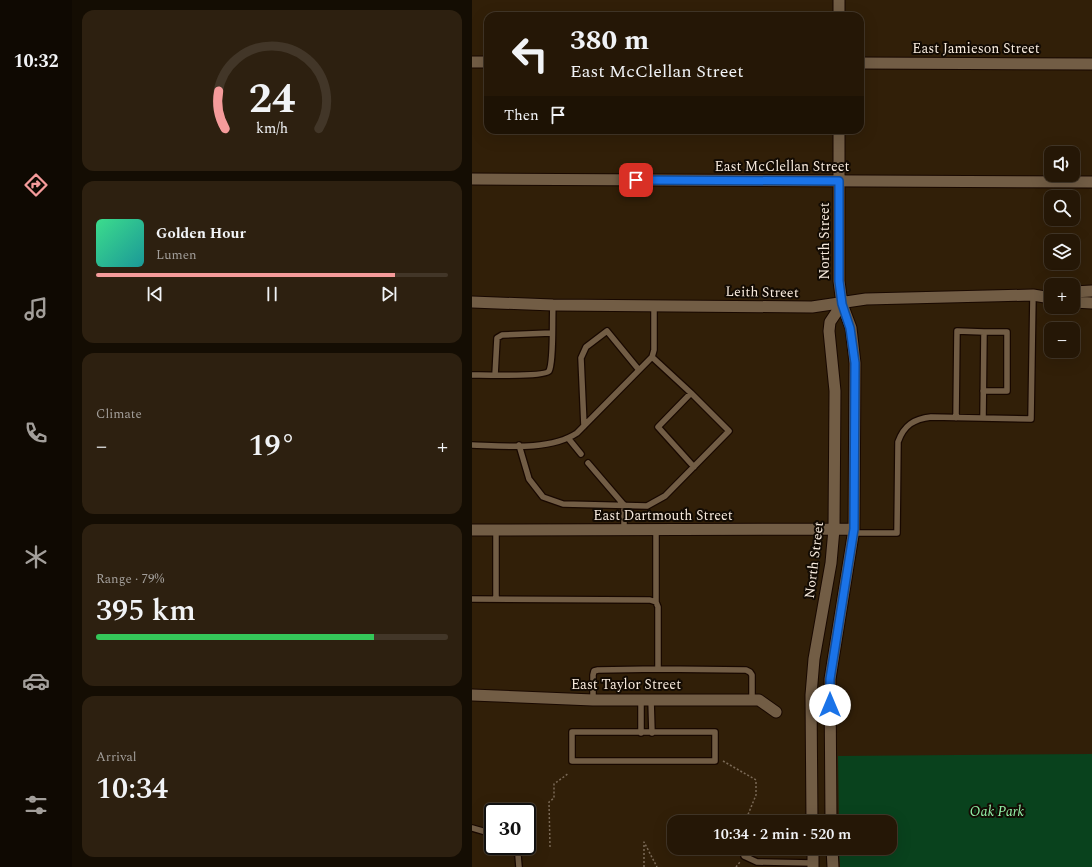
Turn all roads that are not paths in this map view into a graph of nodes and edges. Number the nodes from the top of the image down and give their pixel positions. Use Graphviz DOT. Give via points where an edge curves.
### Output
graph roads {
  1 [pos="839,0"];
  2 [pos="839,12"];
  3 [pos="472,62"];
  4 [pos="484,62"];
  5 [pos="864,63"];
  6 [pos="1092,64"];
  7 [pos="839,134"];
  8 [pos="472,179"];
  9 [pos="839,181"];
  10 [pos="1092,182"];
  11 [pos="1092,291"];
  12 [pos="1080,292"];
  13 [pos="1044,294"];
  14 [pos="1033,295"];
  15 [pos="1044,297"];
  16 [pos="472,302"];
  17 [pos="1080,302"];
  18 [pos="1092,303"];
  19 [pos="842,304"];
  20 [pos="553,305"];
  21 [pos="654,306"];
  22 [pos="984,332"];
  23 [pos="551,333"];
  24 [pos="652,357"];
  25 [pos="639,370"];
  26 [pos="472,375"];
  27 [pos="495,375"];
  28 [pos="983,391"];
  29 [pos="691,393"];
  30 [pos="956,418"];
  31 [pos="984,418"];
  32 [pos="584,426"];
  33 [pos="568,438"];
  34 [pos="472,445"];
  35 [pos="519,445"];
  36 [pos="581,454"];
  37 [pos="588,463"];
  38 [pos="694,467"];
  39 [pos="624,505"];
  40 [pos="834,529"];
  41 [pos="472,530"];
  42 [pos="496,530"];
  43 [pos="624,531"];
  44 [pos="656,531"];
  45 [pos="854,531"];
  46 [pos="496,598"];
  47 [pos="472,599"];
  48 [pos="656,602"];
  49 [pos="658,669"];
  50 [pos="472,695"];
  51 [pos="593,700"];
  52 [pos="646,700"];
  53 [pos="752,700"];
  54 [pos="776,712"];
  55 [pos="641,733"];
  56 [pos="652,733"];
  57 [pos="830,743"];
  58 [pos="811,744"];
  59 [pos="812,815"];
  60 [pos="832,815"];
  61 [pos="472,828"];
  62 [pos="484,831"];
  63 [pos="518,855"];
  64 [pos="744,855"];
  65 [pos="832,855"];
  66 [pos="813,865"];
  67 [pos="519,867"];
  68 [pos="833,867"];
  1 -- 2 [label="street"];
  3 -- 4 [label="street"];
  5 -- 6 [label="street, East Jamieson Street"];
  7 -- 9 [label="street, North Street"];
  8 -- 9 [label="street, East McClellan Street"];
  9 -- 10 [label="street, East McClellan Street"];
  9 -- 19 [label="street, North Street" via="839,281"];
  11 -- 12 [label="street"];
  13 -- 14 [label="street"];
  14 -- 15 [label="street, Leith Street"];
  14 -- 19 [label="street, Leith Street" via="866,299"];
  14 -- 31 [label="lane" via="1031,419"];
  16 -- 20 [label="street, Leith Street"];
  17 -- 18 [label="street"];
  19 -- 21 [label="street, Leith Street" via="812,307"];
  19 -- 40 [label="street, North Street" via="830,322 829,331 835,391"];
  19 -- 45 [label="street, North Street" via="850,328 855,363"];
  20 -- 21 [label="street, Leith Street"];
  20 -- 23 [label="lane"];
  21 -- 24 [label="lane"];
  22 -- 28 [label="lane"];
  22 -- 28 [label="lane" via="1008,332 1007,391"];
  22 -- 30 [label="lane" via="957,331"];
  23 -- 27 [label="lane" via="502,335 497,338"];
  23 -- 27 [label="lane" via="551,360 546,373"];
  24 -- 25 [label="lane"];
  24 -- 29 [label="lane"];
  25 -- 32 [label="lane"];
  25 -- 32 [label="lane" via="607,331 586,347 582,358"];
  26 -- 27 [label="lane"];
  28 -- 31 [label="lane"];
  29 -- 38 [label="lane" via="658,427"];
  29 -- 38 [label="lane" via="729,432"];
  30 -- 31 [label="lane"];
  30 -- 45 [label="lane" via="920,418 902,432 898,442 897,533"];
  32 -- 33 [label="lane"];
  33 -- 35 [label="lane" via="546,444"];
  33 -- 36 [label="lane"];
  34 -- 35 [label="lane"];
  35 -- 39 [label="lane" via="529,479 543,497 563,504"];
  37 -- 39 [label="lane"];
  38 -- 39 [label="lane" via="659,500 647,506"];
  39 -- 43 [label="lane"];
  40 -- 44 [label="street, East Dartmouth Street"];
  40 -- 45 [label="street, East Dartmouth Street"];
  40 -- 58 [label="street, North Street" via="831,563 814,659"];
  41 -- 42 [label="street, East Dartmouth Street"];
  42 -- 43 [label="street, East Dartmouth Street"];
  42 -- 46 [label="lane"];
  43 -- 44 [label="street, East Dartmouth Street"];
  44 -- 48 [label="lane"];
  45 -- 57 [label="street, North Street" via="830,679"];
  46 -- 47 [label="lane"];
  46 -- 48 [label="lane"];
  48 -- 49 [label="lane"];
  49 -- 51 [label="lane" via="594,671"];
  49 -- 53 [label="lane" via="746,670 752,675"];
  50 -- 51 [label="street, East Taylor Street"];
  51 -- 52 [label="street, East Taylor Street"];
  52 -- 53 [label="street, East Taylor Street"];
  52 -- 55 [label="lane"];
  52 -- 56 [label="lane"];
  53 -- 54 [label="street, East Taylor Street" via="759,700"];
  55 -- 56 [label="lane"];
  55 -- 56 [label="lane" via="572,732 572,761 715,761 715,732"];
  57 -- 58 [label="street"];
  57 -- 60 [label="street, North Street"];
  58 -- 59 [label="street, North Street"];
  61 -- 62 [label="lane"];
  63 -- 67 [label="lane"];
  64 -- 66 [label="lane" via="757,862"];
  65 -- 68 [label="street"];
}
